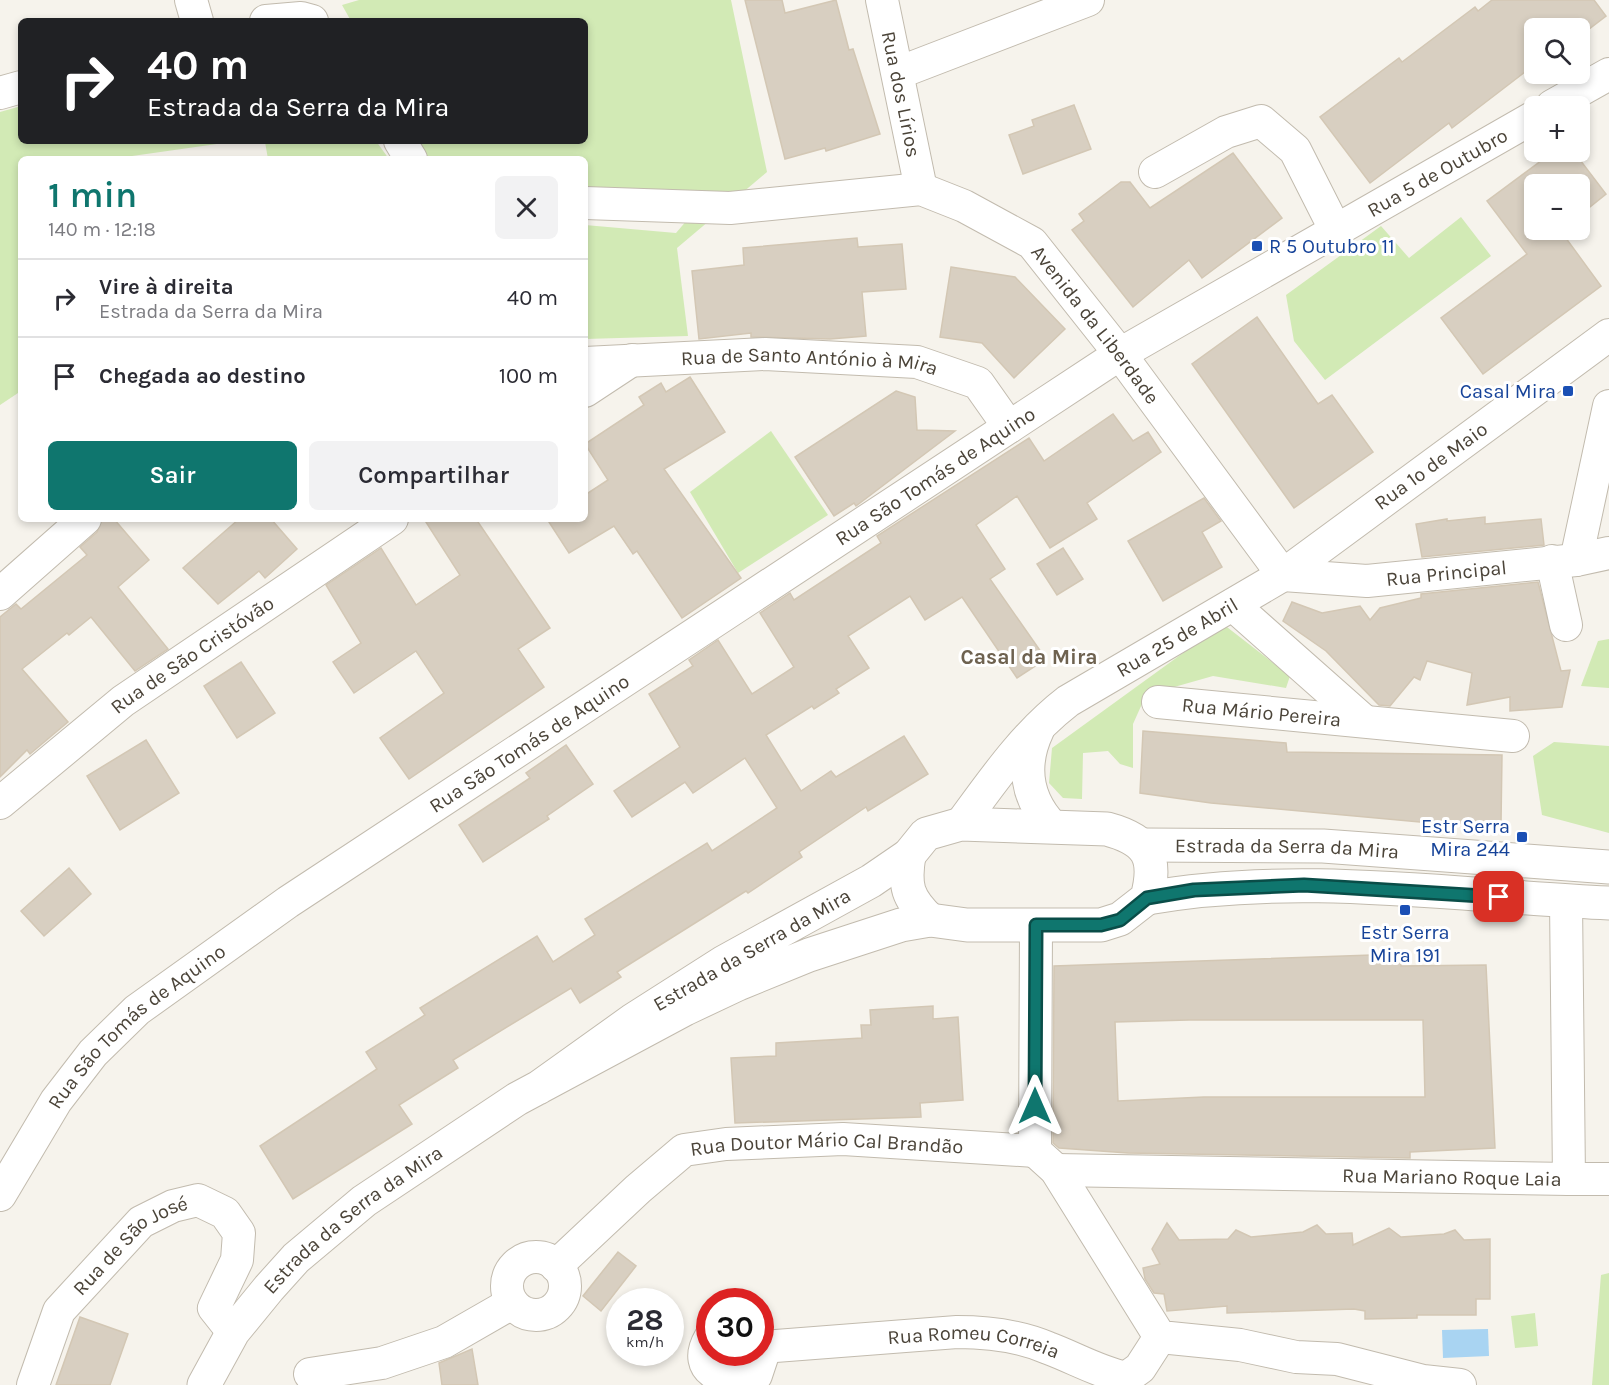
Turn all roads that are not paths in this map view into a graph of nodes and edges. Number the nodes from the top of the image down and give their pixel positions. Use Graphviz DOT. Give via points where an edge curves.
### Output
graph roads {
  1 [pos="191,0"];
  2 [pos="882,0"];
  3 [pos="1088,0"];
  4 [pos="196,18"];
  5 [pos="898,73"];
  6 [pos="1609,74"];
  7 [pos="18,88"];
  8 [pos="0,93"];
  9 [pos="1570,96"];
  10 [pos="1524,123"];
  11 [pos="1155,172"];
  12 [pos="921,189"];
  13 [pos="588,203"];
  14 [pos="1336,231"];
  15 [pos="1609,335"];
  16 [pos="1120,354"];
  17 [pos="633,360"];
  18 [pos="588,363"];
  19 [pos="588,389"];
  20 [pos="1609,406"];
  21 [pos="1009,427"];
  22 [pos="82,522"];
  23 [pos="388,522"];
  24 [pos="1609,553"];
  25 [pos="1564,561"];
  26 [pos="1283,575"];
  27 [pos="0,594"];
  28 [pos="1233,605"];
  29 [pos="1566,625"];
  30 [pos="1158,702"];
  31 [pos="1042,720"];
  32 [pos="1364,721"];
  33 [pos="1513,736"];
  34 [pos="0,802"];
  35 [pos="961,824"];
  36 [pos="1053,827"];
  37 [pos="1143,845"];
  38 [pos="909,855"];
  39 [pos="1609,867"];
  40 [pos="1147,898"];
  41 [pos="1566,901"];
  42 [pos="1609,903"];
  43 [pos="930,920"];
  44 [pos="1036,925"];
  45 [pos="538,1088"];
  46 [pos="1045,1161"];
  47 [pos="1569,1179"];
  48 [pos="1609,1179"];
  49 [pos="0,1196"];
  50 [pos="556,1266"];
  51 [pos="512,1303"];
  52 [pos="233,1332"];
  53 [pos="1160,1337"];
  54 [pos="774,1345"];
  55 [pos="760,1366"];
  56 [pos="310,1374"];
  57 [pos="706,1380"];
  58 [pos="33,1385"];
  59 [pos="204,1385"];
  60 [pos="1460,1385"];
  1 -- 4 [label="street"];
  2 -- 5 [label="street, Rua dos Lírios"];
  3 -- 5 [label="street"];
  5 -- 12 [label="street, Rua dos Lírios"];
  6 -- 9 [label="street"];
  7 -- 8 [label="street"];
  10 -- 14 [label="street, Rua 5 de Outubro"];
  11 -- 14 [label="street" via="1226,132 1261,121 1295,150"];
  12 -- 13 [label="street, Avenida da Liberdade" via="730,208"];
  12 -- 16 [label="street, Avenida da Liberdade" via="964,206 1032,243"];
  14 -- 16 [label="street, Rua 5 de Outubro"];
  15 -- 26 [label="street, Rua 1º de Maio"];
  16 -- 21 [label="street, Rua São Tomás de Aquino"];
  16 -- 26 [label="street, Avenida da Liberdade"];
  17 -- 18 [label="street, Rua de Santo António à Mira"];
  17 -- 19 [label="street"];
  17 -- 21 [label="street, Rua de Santo António à Mira" via="765,354 917,362 978,383"];
  20 -- 25 [label="street"];
  21 -- 49 [label="street, Rua São Tomás de Aquino" via="288,902 137,1010 93,1053 56,1101"];
  22 -- 27 [label="street"];
  23 -- 34 [label="street, Rua de São Cristóvão" via="123,700"];
  24 -- 25 [label="street, Rua Principal"];
  25 -- 26 [label="street, Rua Principal" via="1367,581"];
  25 -- 29 [label="street"];
  26 -- 28 [label="street, Rua 25 de Abril"];
  28 -- 31 [label="street, Rua 25 de Abril"];
  28 -- 32 [label="street, Rua Mário Pereira"];
  30 -- 32 [label="street, Rua Mário Pereira"];
  31 -- 35 [label="street, Rua 25 de Abril"];
  31 -- 36 [label="street" via="1032,743 1029,783 1037,811"];
  32 -- 33 [label="street, Rua Mário Pereira"];
  35 -- 36 [label="street, Estrada da Serra da Mira"];
  35 -- 38 [label="street, Estrada da Serra da Mira" via="926,834"];
  36 -- 37 [label="street, Estrada da Serra da Mira" via="1107,829 1130,835"];
  37 -- 39 [label="street, Estrada da Serra da Mira" via="1323,846"];
  37 -- 40 [label="street, Estrada da Serra da Mira" via="1151,868"];
  38 -- 43 [label="street" via="905,880 914,904"];
  38 -- 45 [label="street, Estrada da Serra da Mira" via="854,891 715,968"];
  40 -- 41 [label="street, Estrada da Serra da Mira" via="1194,890 1304,885"];
  40 -- 44 [label="street, Estrada da Serra da Mira" via="1120,920 1101,925"];
  41 -- 42 [label="street, Estrada da Serra da Mira"];
  41 -- 47 [label="street, Rua Mariano Roque Laia"];
  43 -- 44 [label="street, Estrada da Serra da Mira"];
  43 -- 45 [label="street, Estrada da Serra da Mira" via="901,924 857,938 738,984"];
  44 -- 46 [label="street"];
  45 -- 52 [label="street, Estrada da Serra da Mira" via="364,1201 296,1258"];
  46 -- 47 [label="street, Rua Mariano Roque Laia"];
  46 -- 50 [label="street, Rua Doutor Mário Cal Brandão" via="843,1139 726,1144 684,1150"];
  46 -- 53 [label="street"];
  47 -- 48 [label="street"];
  50 -- 51 [label="street" via="530,1258 514,1268 507,1285"];
  50 -- 51 [label="street" via="564,1292 554,1308 537,1315 527,1314"];
  51 -- 56 [label="street" via="444,1342 382,1363"];
  52 -- 58 [label="street, Rua de São José" via="214,1308 237,1260 239,1233 225,1213 198,1200 173,1206 141,1222 59,1311"];
  52 -- 59 [label="street, Estrada da Serra da Mira"];
  53 -- 54 [label="street, Rua Romeu Correia" via="1140,1368 1126,1378 1105,1374 1047,1347 986,1332"];
  53 -- 60 [label="street" via="1240,1345 1296,1357 1337,1359 1423,1381"];
  55 -- 57 [label="street, Rua Romeu Correia" via="748,1381 729,1385"];
}
